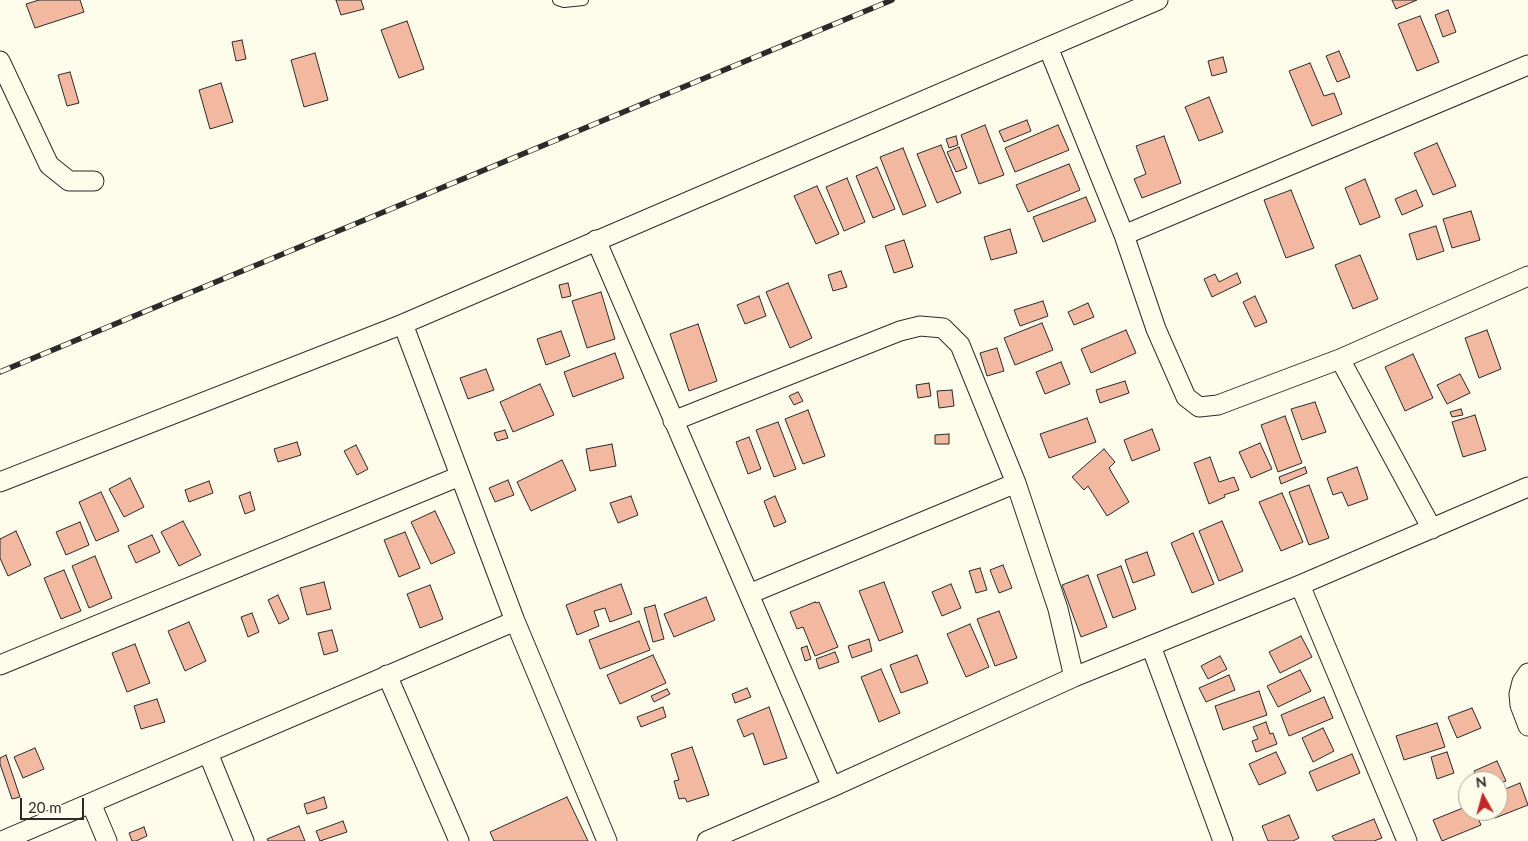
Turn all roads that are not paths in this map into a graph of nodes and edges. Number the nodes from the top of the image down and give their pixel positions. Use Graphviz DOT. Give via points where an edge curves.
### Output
graph roads {
  1 [pos="558,0"];
  2 [pos="583,0"];
  3 [pos="1158,0"];
  4 [pos="1048,47"];
  5 [pos="0,61"];
  6 [pos="1528,65"];
  7 [pos="94,181"];
  8 [pos="1124,235"];
  9 [pos="596,240"];
  10 [pos="1528,276"];
  11 [pos="402,324"];
  12 [pos="1340,360"];
  13 [pos="673,421"];
  14 [pos="460,476"];
  15 [pos="0,482"];
  16 [pos="1016,483"];
  17 [pos="1528,487"];
  18 [pos="1432,529"];
  19 [pos="1300,585"];
  20 [pos="749,594"];
  21 [pos="515,621"];
  22 [pos="1151,646"];
  23 [pos="0,665"];
  24 [pos="1528,673"];
  25 [pos="387,675"];
  26 [pos="1074,676"];
  27 [pos="1528,726"];
  28 [pos="208,753"];
  29 [pos="832,787"];
  30 [pos="91,803"];
  31 [pos="2,841"];
  32 [pos="107,841"];
  33 [pos="244,841"];
  34 [pos="459,841"];
  35 [pos="607,841"];
  36 [pos="706,841"];
  37 [pos="1222,841"];
  38 [pos="1407,841"];
  1 -- 2 [label="lane"];
  3 -- 4 [label="street"];
  4 -- 8 [label="street"];
  4 -- 9 [label="street"];
  5 -- 7 [label="street" via="49,165 69,181"];
  6 -- 8 [label="street"];
  8 -- 12 [label="street" via="1156,329 1186,397 1199,406 1218,404"];
  9 -- 11 [label="street"];
  9 -- 13 [label="street"];
  10 -- 12 [label="street"];
  11 -- 14 [label="street"];
  11 -- 15 [label="street"];
  12 -- 18 [label="street"];
  13 -- 16 [label="street" via="900,331 920,326 943,328 960,345"];
  13 -- 20 [label="street"];
  14 -- 21 [label="street"];
  14 -- 23 [label="street"];
  16 -- 20 [label="street"];
  16 -- 26 [label="street" via="1058,609"];
  17 -- 18 [label="street"];
  18 -- 19 [label="street"];
  19 -- 22 [label="street"];
  19 -- 38 [label="street"];
  20 -- 29 [label="street"];
  21 -- 25 [label="street"];
  21 -- 35 [label="street"];
  22 -- 26 [label="street"];
  22 -- 37 [label="street"];
  24 -- 27 [label="street" via="1519,694"];
  25 -- 28 [label="street"];
  25 -- 34 [label="street"];
  26 -- 29 [label="street"];
  28 -- 30 [label="street"];
  28 -- 33 [label="street"];
  29 -- 36 [label="street"];
  30 -- 31 [label="street"];
  30 -- 32 [label="street"];
}
